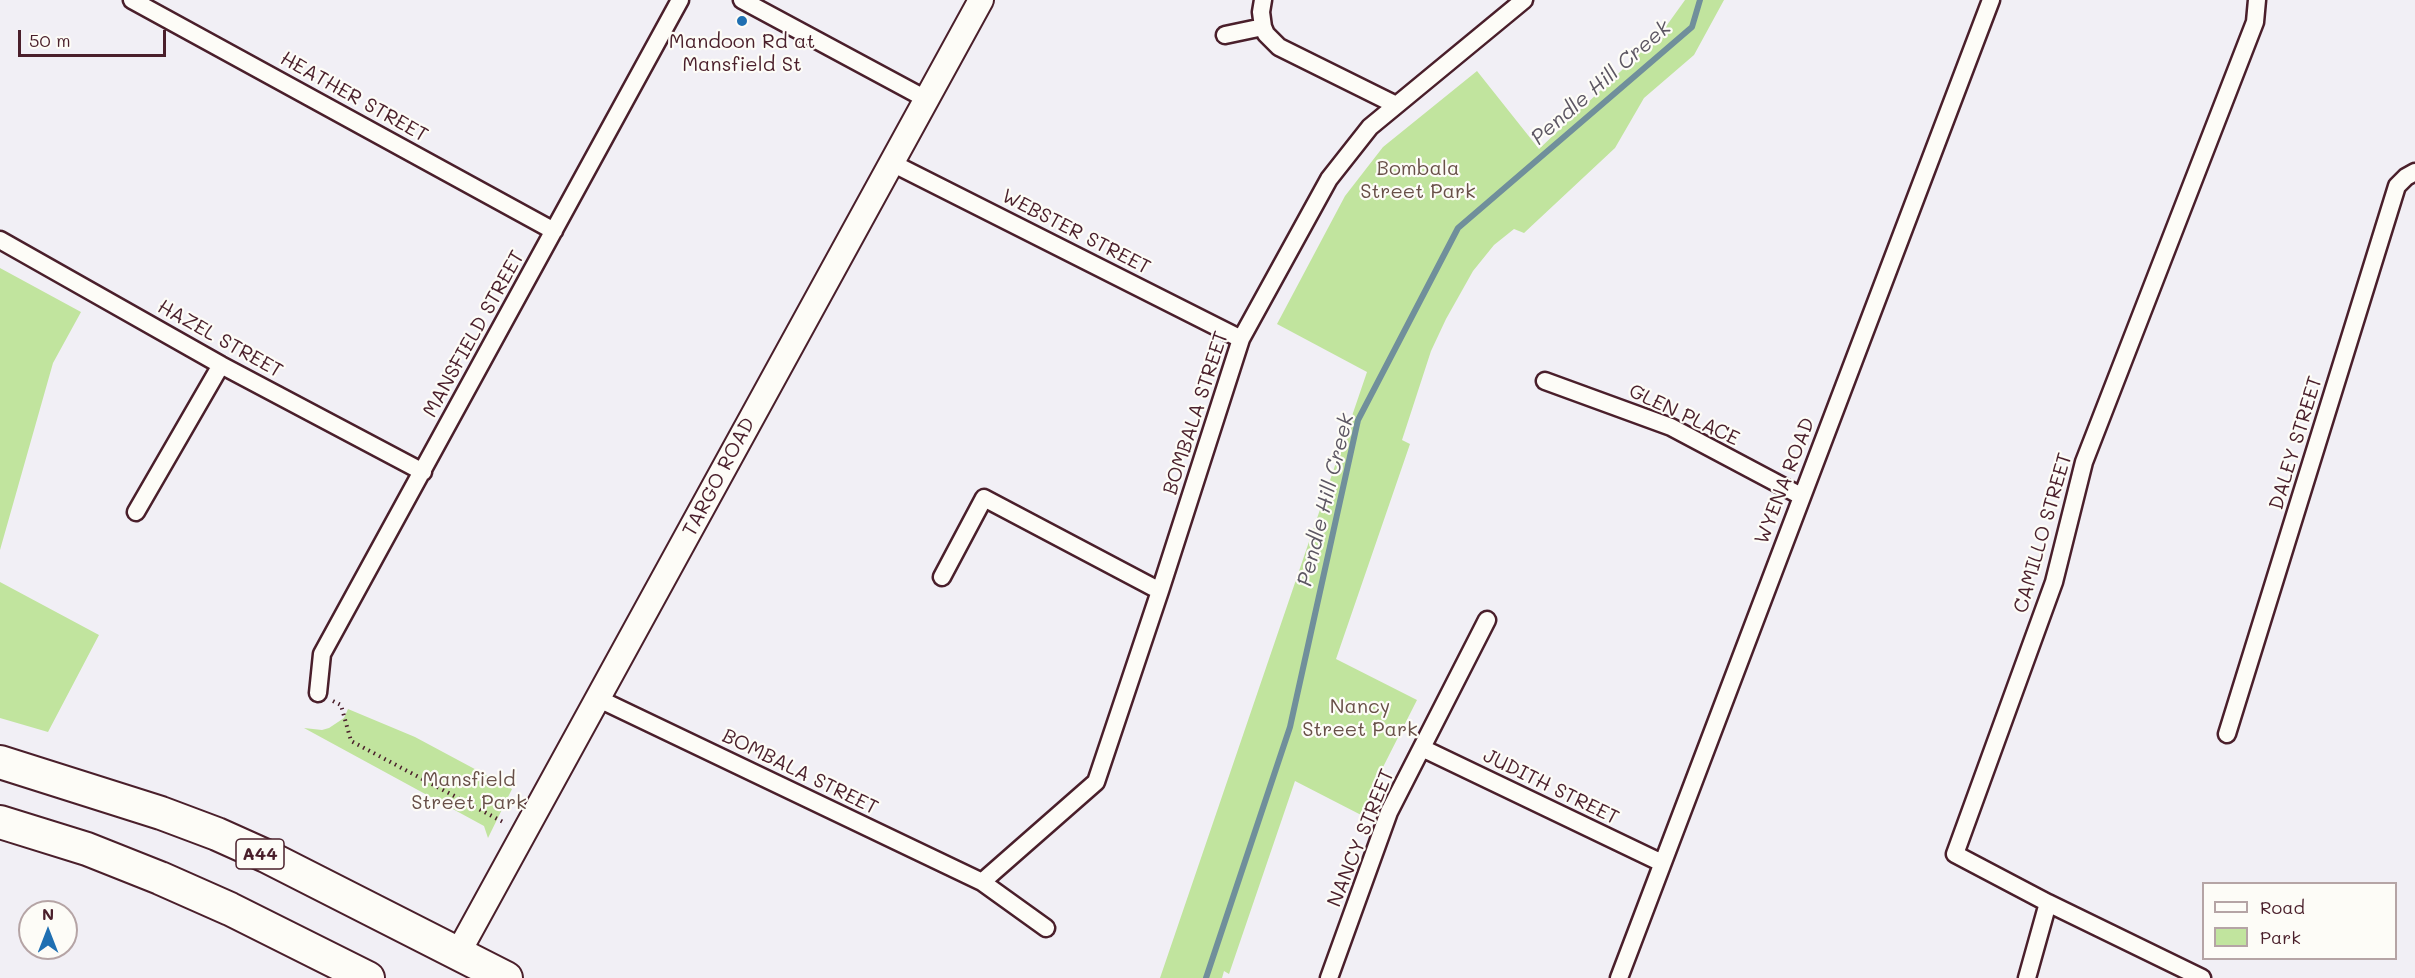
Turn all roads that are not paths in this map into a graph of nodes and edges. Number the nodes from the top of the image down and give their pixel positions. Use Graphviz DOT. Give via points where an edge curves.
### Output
graph roads {
  1 [pos="132,0"];
  2 [pos="680,0"];
  3 [pos="742,0"];
  4 [pos="981,0"];
  5 [pos="1263,0"];
  6 [pos="1524,0"];
  7 [pos="1991,0"];
  8 [pos="2257,0"];
  9 [pos="1263,27"];
  10 [pos="1225,35"];
  11 [pos="926,99"];
  12 [pos="1396,105"];
  13 [pos="892,163"];
  14 [pos="2415,172"];
  15 [pos="554,231"];
  16 [pos="0,240"];
  17 [pos="1241,339"];
  18 [pos="221,364"];
  19 [pos="1545,381"];
  20 [pos="423,472"];
  21 [pos="1802,496"];
  22 [pos="136,513"];
  23 [pos="942,577"];
  24 [pos="1160,591"];
  25 [pos="1487,620"];
  26 [pos="318,693"];
  27 [pos="599,699"];
  28 [pos="2227,734"];
  29 [pos="1422,748"];
  30 [pos="0,762"];
  31 [pos="0,822"];
  32 [pos="1662,863"];
  33 [pos="982,882"];
  34 [pos="2048,903"];
  35 [pos="1046,928"];
  36 [pos="458,953"];
  37 [pos="368,978"];
  38 [pos="506,978"];
  39 [pos="1329,978"];
  40 [pos="1618,978"];
  41 [pos="2027,978"];
  42 [pos="2202,978"];
  1 -- 15 [label="street, HEATHER STREET"];
  2 -- 15 [label="street, MANSFIELD STREET"];
  3 -- 11 [label="street"];
  4 -- 11 [label="street, TARGO ROAD"];
  5 -- 9 [label="street"];
  6 -- 12 [label="street, BOMBALA STREET"];
  7 -- 21 [label="street, WYENA ROAD"];
  8 -- 34 [label="street, CAMILLO STREET" via="2255,22 2084,462 2054,582 1955,854"];
  9 -- 10 [label="street"];
  9 -- 12 [label="street" via="1279,47"];
  11 -- 13 [label="street, TARGO ROAD"];
  12 -- 17 [label="street, BOMBALA STREET" via="1370,127 1329,179"];
  13 -- 17 [label="street, WEBSTER STREET"];
  13 -- 27 [label="street, TARGO ROAD"];
  14 -- 28 [label="street, DALEY STREET" via="2397,186"];
  15 -- 20 [label="street, MANSFIELD STREET"];
  16 -- 18 [label="street, HAZEL STREET"];
  17 -- 24 [label="street, BOMBALA STREET"];
  18 -- 20 [label="street, HAZEL STREET"];
  18 -- 22 [label="street"];
  19 -- 21 [label="street, GLEN PLACE" via="1671,427"];
  20 -- 26 [label="street, MANSFIELD STREET" via="322,654"];
  21 -- 32 [label="street, WYENA ROAD"];
  23 -- 24 [label="street" via="984,498"];
  24 -- 33 [label="street, BOMBALA STREET" via="1096,782"];
  25 -- 29 [label="street, NANCY STREET"];
  27 -- 33 [label="street, BOMBALA STREET"];
  27 -- 36 [label="street, TARGO ROAD"];
  29 -- 32 [label="street, JUDITH STREET"];
  29 -- 39 [label="street, NANCY STREET" via="1389,812"];
  30 -- 36 [label="highway, A44" via="216,834"];
  31 -- 37 [label="highway" via="87,849 160,878"];
  32 -- 40 [label="street, WYENA ROAD"];
  33 -- 35 [label="street, BOMBALA STREET"];
  34 -- 41 [label="street"];
  34 -- 42 [label="street, CAMILLO STREET"];
  36 -- 38 [label="highway, A44"];
}
